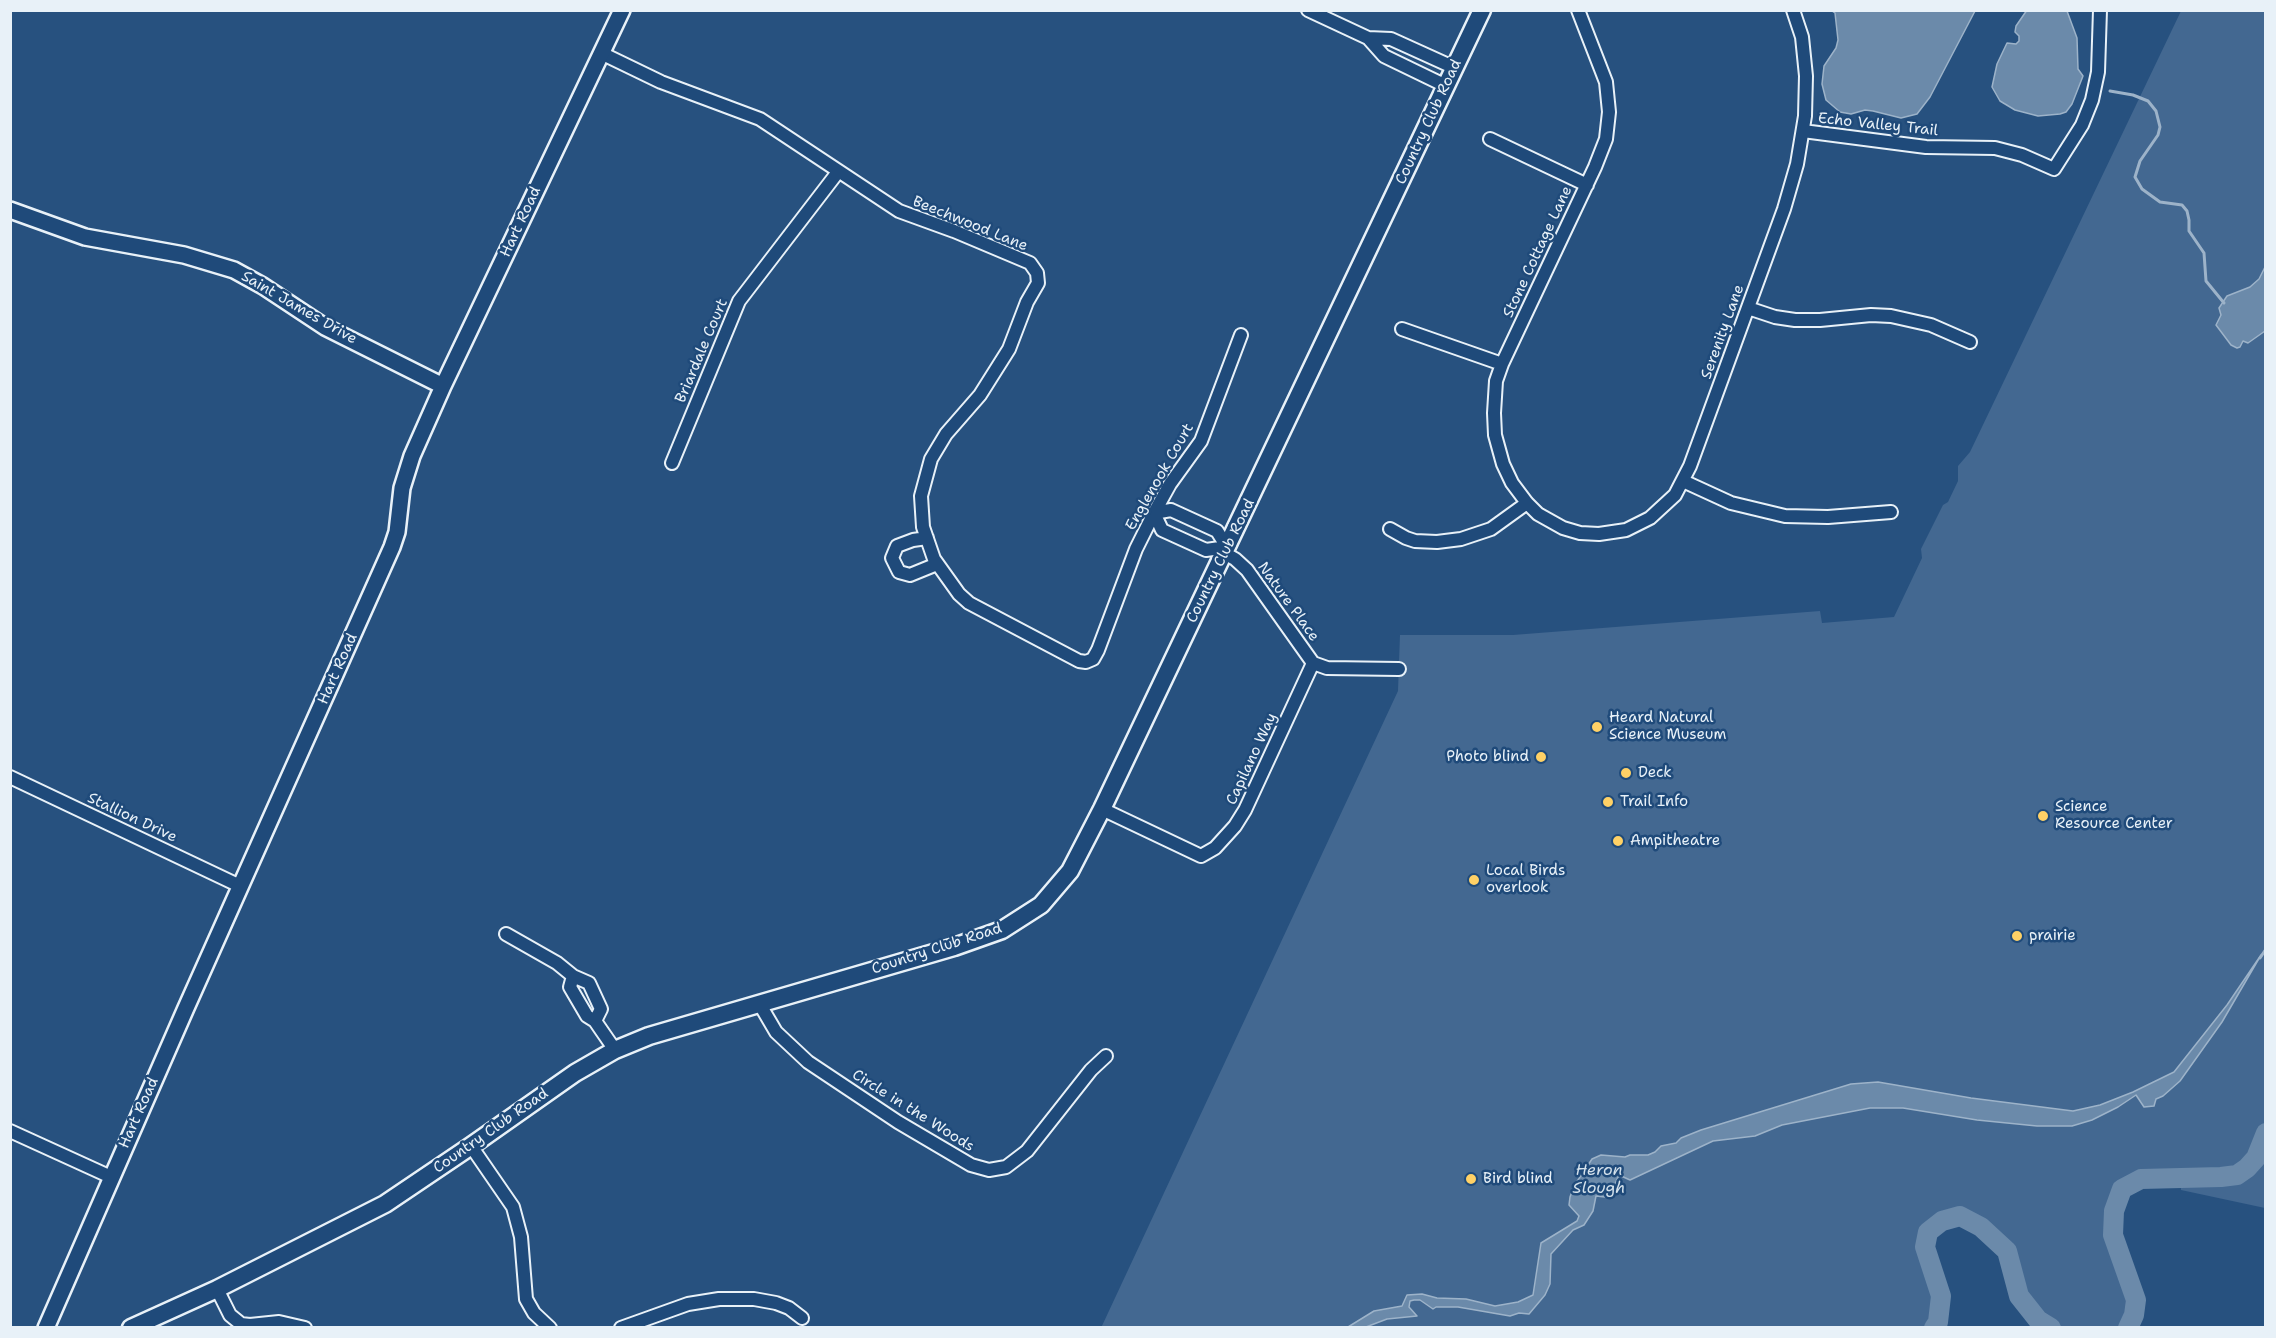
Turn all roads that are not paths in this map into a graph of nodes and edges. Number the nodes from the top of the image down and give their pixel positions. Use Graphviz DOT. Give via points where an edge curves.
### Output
graph roads {
  1 [pos="622,10"];
  2 [pos="1308,10"];
  3 [pos="1482,10"];
  4 [pos="1578,10"];
  5 [pos="1793,10"];
  6 [pos="2100,10"];
  7 [pos="1368,38"];
  8 [pos="601,53"];
  9 [pos="1455,68"];
  10 [pos="1446,86"];
  11 [pos="1803,131"];
  12 [pos="1490,139"];
  13 [pos="838,172"];
  14 [pos="1587,185"];
  15 [pos="10,210"];
  16 [pos="1748,308"];
  17 [pos="1402,329"];
  18 [pos="1241,335"];
  19 [pos="1970,342"];
  20 [pos="1502,364"];
  21 [pos="443,386"];
  22 [pos="672,463"];
  23 [pos="1683,481"];
  24 [pos="1527,503"];
  25 [pos="1891,512"];
  26 [pos="1154,513"];
  27 [pos="1390,529"];
  28 [pos="927,538"];
  29 [pos="1226,550"];
  30 [pos="937,564"];
  31 [pos="1086,662"];
  32 [pos="1313,663"];
  33 [pos="1399,669"];
  34 [pos="10,777"];
  35 [pos="1102,809"];
  36 [pos="240,886"];
  37 [pos="506,934"];
  38 [pos="573,976"];
  39 [pos="759,1003"];
  40 [pos="595,1021"];
  41 [pos="615,1050"];
  42 [pos="1106,1056"];
  43 [pos="10,1131"];
  44 [pos="471,1146"];
  45 [pos="111,1177"];
  46 [pos="217,1289"];
  47 [pos="802,1318"];
  48 [pos="46,1328"];
  49 [pos="131,1328"];
  50 [pos="305,1328"];
  51 [pos="550,1328"];
  52 [pos="621,1328"];
  1 -- 8 [label="street, Hart Road"];
  2 -- 7 [label="street"];
  3 -- 9 [label="main road, Country Club Road"];
  4 -- 14 [label="street, Stone Cottage Lane" via="1604,73 1609,102 1606,139"];
  5 -- 11 [label="street, Serenity Lane" via="1803,37"];
  6 -- 11 [label="street, Echo Valley Trail" via="2098,72 2092,100 2082,125 2054,169 1995,148 1926,147"];
  7 -- 9 [label="street" via="1391,39"];
  7 -- 10 [label="street" via="1383,56"];
  8 -- 13 [label="street, Beechwood Lane" via="661,82 760,119"];
  8 -- 21 [label="street, Hart Road"];
  9 -- 10 [label="main road, Country Club Road"];
  10 -- 29 [label="main road, Country Club Road"];
  11 -- 16 [label="street, Serenity Lane" via="1788,197"];
  12 -- 14 [label="street"];
  13 -- 22 [label="street, Briardale Court" via="739,301"];
  13 -- 28 [label="street, Beechwood Lane" via="899,211 1030,263 1036,273 1038,283 1004,358 931,459 921,496"];
  14 -- 20 [label="street, Stone Cottage Lane"];
  15 -- 21 [label="street, Saint James Drive" via="85,237 184,255 234,270 326,327"];
  16 -- 19 [label="street" via="1796,320 1871,315 1900,318 1931,325"];
  16 -- 23 [label="street, Serenity Lane"];
  17 -- 20 [label="street"];
  18 -- 26 [label="street, Englenook Court" via="1201,441"];
  20 -- 24 [label="street, Stone Cottage Lane" via="1494,401 1495,435 1507,473"];
  21 -- 36 [label="street, Hart Road" via="402,488 393,547"];
  23 -- 24 [label="street, Serenity Lane" via="1657,513 1617,532 1571,531 1546,520"];
  23 -- 25 [label="street" via="1731,503 1785,516"];
  24 -- 27 [label="street" via="1491,529 1461,539 1415,541"];
  26 -- 29 [label="street" via="1162,530 1206,550"];
  26 -- 29 [label="street, Nature Place" via="1171,510 1217,531"];
  26 -- 31 [label="street, Englenook Court" via="1136,549 1106,632 1093,659"];
  28 -- 30 [label="street, Beechwood Lane"];
  28 -- 30 [label="street" via="897,546 892,558 899,572 910,574"];
  29 -- 32 [label="street, Nature Place" via="1247,570"];
  29 -- 35 [label="main road, Country Club Road"];
  30 -- 31 [label="street, Beechwood Lane" via="969,603"];
  32 -- 33 [label="street, Nature Place" via="1327,668"];
  32 -- 35 [label="street, Capilano Way" via="1245,810 1222,841 1201,856"];
  34 -- 36 [label="street, Stallion Drive"];
  35 -- 39 [label="main road, Country Club Road" via="1070,871 1041,905 1002,930"];
  36 -- 45 [label="street, Hart Road"];
  37 -- 38 [label="street"];
  38 -- 40 [label="street" via="570,987 587,1016"];
  38 -- 40 [label="street" via="589,983 601,1009"];
  39 -- 41 [label="main road, Country Club Road"];
  39 -- 42 [label="street, Circle in the Woods" via="776,1032 808,1062 891,1118 971,1165 989,1170 1006,1167 1028,1151 1090,1070"];
  40 -- 41 [label="street"];
  41 -- 44 [label="main road, Country Club Road" via="575,1073"];
  43 -- 45 [label="street"];
  44 -- 46 [label="main road, Country Club Road" via="385,1204"];
  44 -- 51 [label="street" via="513,1207 521,1237 526,1299 534,1314"];
  45 -- 48 [label="street, Hart Road"];
  46 -- 49 [label="main road, Country Club Road"];
  46 -- 50 [label="street" via="230,1315 241,1324 279,1322"];
  47 -- 52 [label="street" via="776,1303 719,1299 688,1304"];
}
